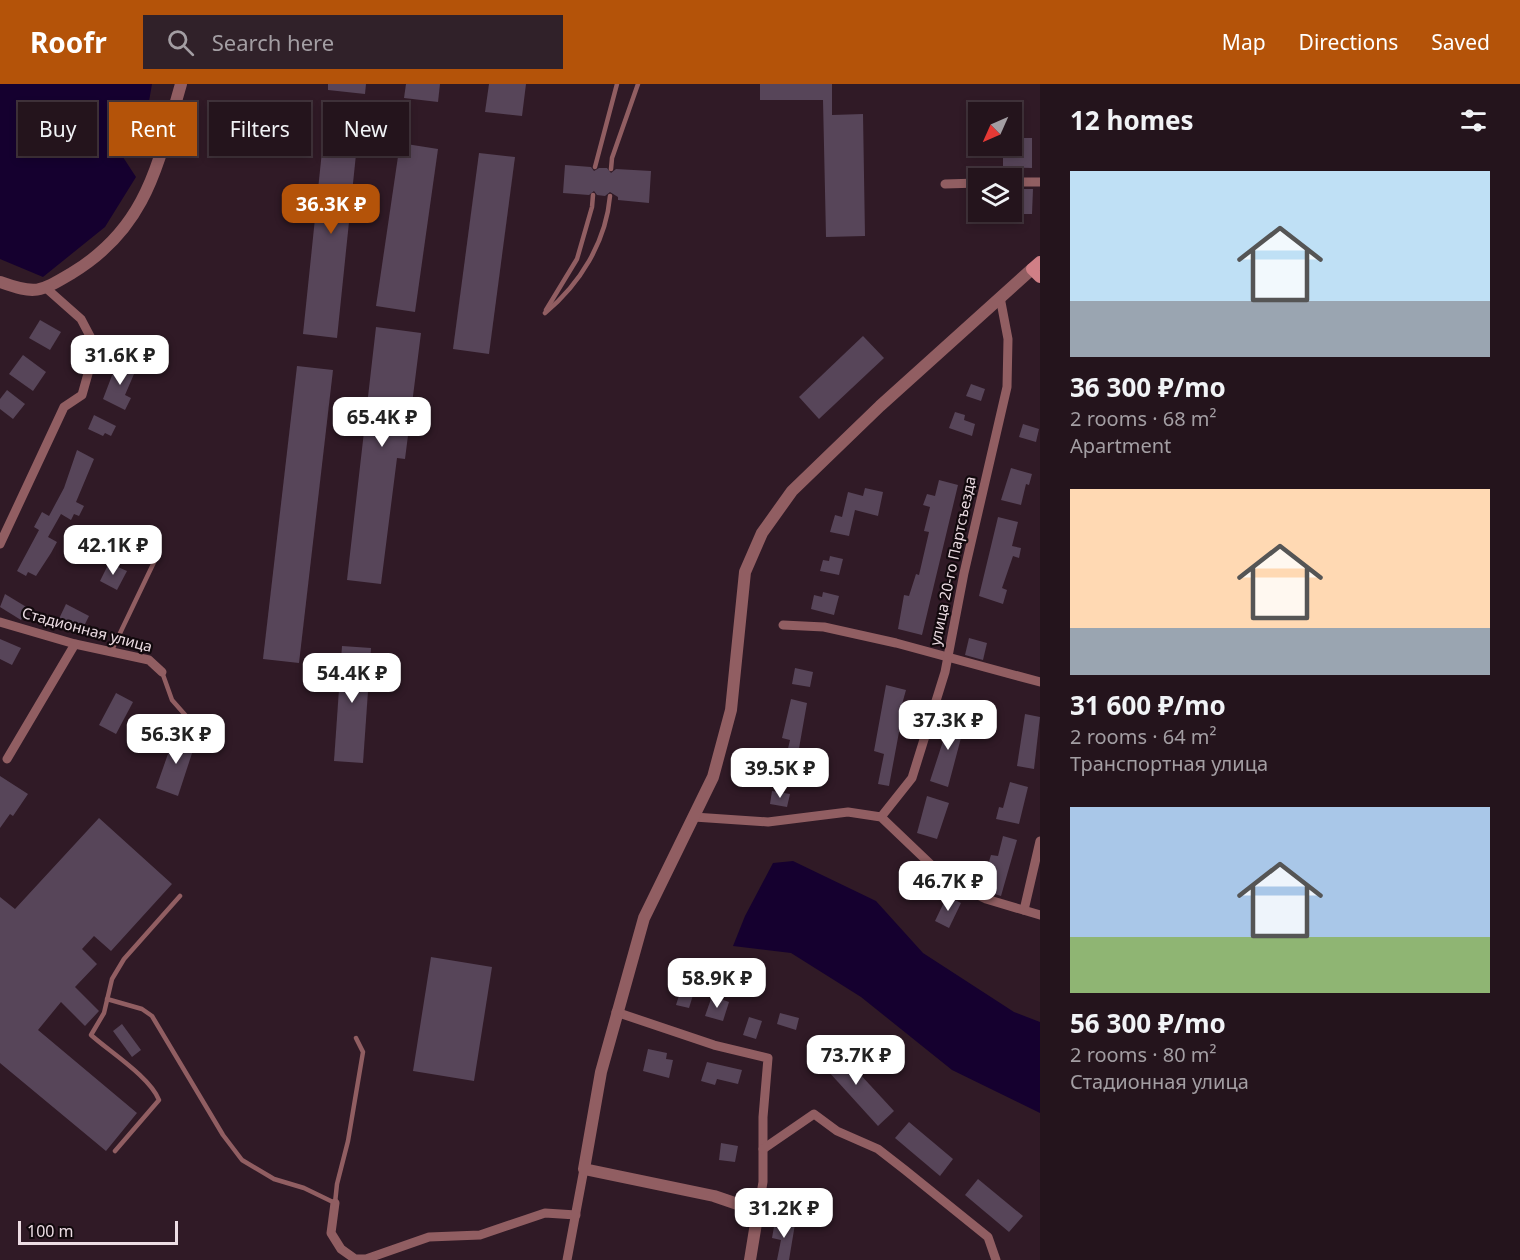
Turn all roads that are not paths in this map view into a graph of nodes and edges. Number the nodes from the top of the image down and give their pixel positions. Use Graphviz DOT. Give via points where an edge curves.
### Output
graph roads {
  1 [pos="181,84"];
  2 [pos="617,84"];
  3 [pos="638,84"];
  4 [pos="595,167"];
  5 [pos="611,169"];
  6 [pos="1022,182"];
  7 [pos="1040,182"];
  8 [pos="968,183"];
  9 [pos="945,184"];
  10 [pos="593,195"];
  11 [pos="610,196"];
  12 [pos="1037,269"];
  13 [pos="0,282"];
  14 [pos="46,288"];
  15 [pos="1000,297"];
  16 [pos="0,544"];
  17 [pos="156,558"];
  18 [pos="0,622"];
  19 [pos="783,625"];
  20 [pos="75,644"];
  21 [pos="111,652"];
  22 [pos="947,659"];
  23 [pos="162,672"];
  24 [pos="1040,682"];
  25 [pos="202,734"];
  26 [pos="7,759"];
  27 [pos="694,817"];
  28 [pos="880,817"];
  29 [pos="1040,841"];
  30 [pos="180,896"];
  31 [pos="1024,910"];
  32 [pos="1040,915"];
  33 [pos="107,999"];
  34 [pos="616,1012"];
  35 [pos="356,1038"];
  36 [pos="763,1149"];
  37 [pos="116,1151"];
  38 [pos="584,1169"];
  39 [pos="334,1203"];
  40 [pos="758,1211"];
  41 [pos="576,1215"];
  42 [pos="383,1256"];
  43 [pos="567,1260"];
  44 [pos="750,1260"];
  45 [pos="996,1260"];
  1 -- 14 [label="street" via="154,177 138,210 108,247"];
  2 -- 4 [label="lane"];
  3 -- 5 [label="lane"];
  6 -- 7 [label="street"];
  8 -- 9 [label="street"];
  10 -- 11 [label="lane" via="577,259 545,313 590,261"];
  12 -- 15 [label="street"];
  13 -- 14 [label="street" via="27,292"];
  14 -- 16 [label="street" via="81,320 91,338 91,363 81,395 64,407"];
  15 -- 22 [label="street, улица 20-го Партсъезда" via="1008,339 1007,387"];
  15 -- 27 [label="street" via="792,491 762,533 745,572 730,710 713,777"];
  17 -- 21 [label="lane"];
  18 -- 20 [label="street, Стадионная улица"];
  19 -- 22 [label="street" via="824,627"];
  20 -- 21 [label="street, Стадионная улица"];
  20 -- 26 [label="street"];
  21 -- 23 [label="street, Стадионная улица" via="148,660"];
  22 -- 24 [label="street"];
  22 -- 28 [label="street, улица 20-го Партсъезда" via="912,778"];
  23 -- 25 [label="lane" via="172,700"];
  27 -- 28 [label="street" via="768,822 848,812"];
  27 -- 34 [label="street" via="644,918"];
  28 -- 31 [label="street" via="946,879 986,899"];
  29 -- 31 [label="street"];
  30 -- 33 [label="lane" via="124,959"];
  31 -- 32 [label="street"];
  33 -- 37 [label="lane" via="91,1035 140,1076 159,1100"];
  33 -- 39 [label="lane" via="142,1009 152,1016 242,1160 274,1179"];
  34 -- 36 [label="street" via="714,1046 768,1058"];
  34 -- 38 [label="street"];
  35 -- 39 [label="lane" via="363,1052"];
  36 -- 40 [label="street"];
  36 -- 45 [label="street" via="814,1114 837,1131 878,1149 905,1170 987,1238"];
  38 -- 40 [label="street" via="714,1196"];
  38 -- 41 [label="street"];
  39 -- 42 [label="street" via="331,1233 340,1249 355,1259"];
  40 -- 44 [label="street"];
  41 -- 42 [label="street" via="545,1213 480,1236 429,1237"];
  41 -- 43 [label="street"];
}
